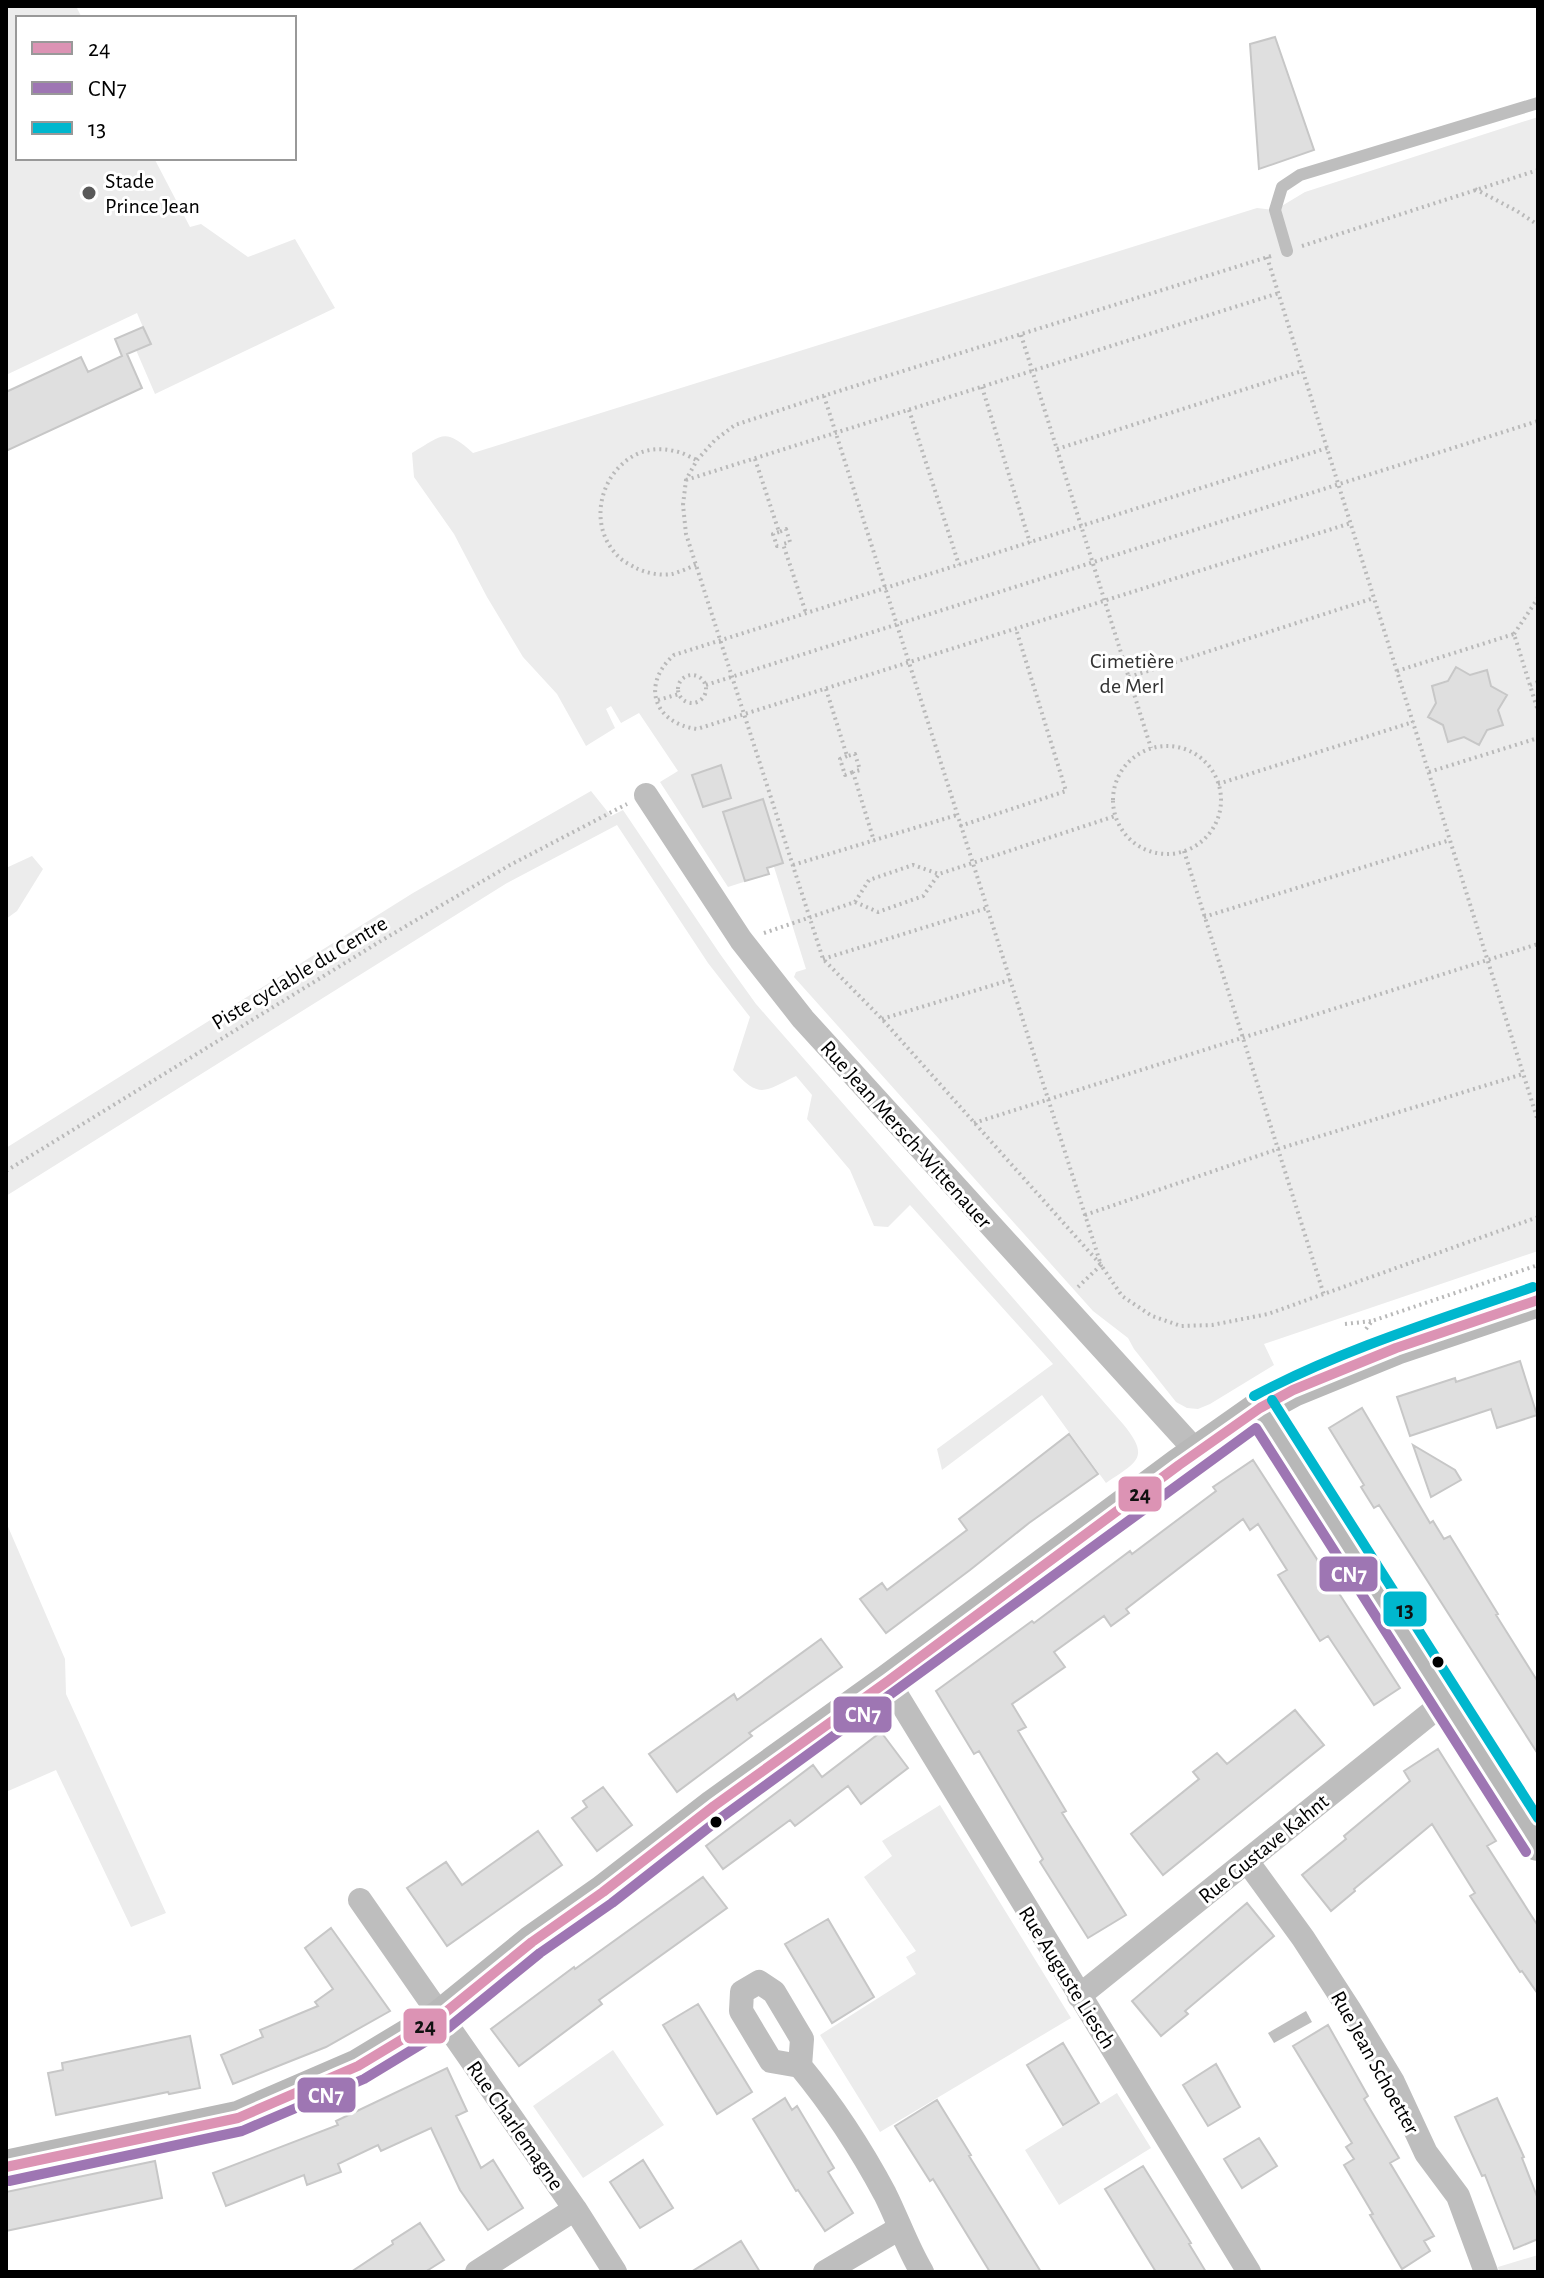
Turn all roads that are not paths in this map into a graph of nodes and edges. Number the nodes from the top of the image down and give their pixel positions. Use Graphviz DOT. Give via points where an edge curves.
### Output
graph roads {
  1 [pos="1538,103"];
  2 [pos="1287,251"];
  3 [pos="646,795"];
  4 [pos="1538,1300"];
  5 [pos="1260,1408"];
  6 [pos="1197,1452"];
  7 [pos="888,1681"];
  8 [pos="1447,1700"];
  9 [pos="1538,1844"];
  10 [pos="1247,1861"];
  11 [pos="360,1900"];
  12 [pos="1079,1996"];
  13 [pos="441,2016"];
  14 [pos="800,2066"];
  15 [pos="6,2167"];
  16 [pos="575,2209"];
  17 [pos="900,2228"];
  18 [pos="477,2272"];
  19 [pos="615,2272"];
  20 [pos="825,2272"];
  21 [pos="922,2272"];
  22 [pos="1249,2272"];
  23 [pos="1486,2272"];
  1 -- 2 [label="lane" via="1300,175 1282,187 1275,210"];
  3 -- 6 [label="street, Rue Jean Mersch-Wittenauer" via="741,940 803,1019"];
  4 -- 5 [label="street" via="1396,1348"];
  5 -- 6 [label="street"];
  5 -- 8 [label="street"];
  6 -- 7 [label="street"];
  7 -- 12 [label="street, Rue Auguste Liesch"];
  7 -- 13 [label="street" via="532,1942"];
  8 -- 9 [label="street"];
  8 -- 10 [label="street, Rue Gustave Kahnt"];
  10 -- 12 [label="street, Rue Gustave Kahnt"];
  10 -- 23 [label="street, Rue Jean Schoetter" via="1303,1938 1385,2070 1426,2153 1458,2196"];
  11 -- 13 [label="street, Rue Charlemagne"];
  12 -- 22 [label="street, Rue Auguste Liesch"];
  13 -- 15 [label="street" via="358,2066 238,2118"];
  13 -- 16 [label="street, Rue Charlemagne"];
  14 -- 17 [label="street" via="860,2150"];
  16 -- 18 [label="street"];
  16 -- 19 [label="street, Rue Charlemagne"];
  17 -- 20 [label="street"];
  17 -- 21 [label="street"];
}
